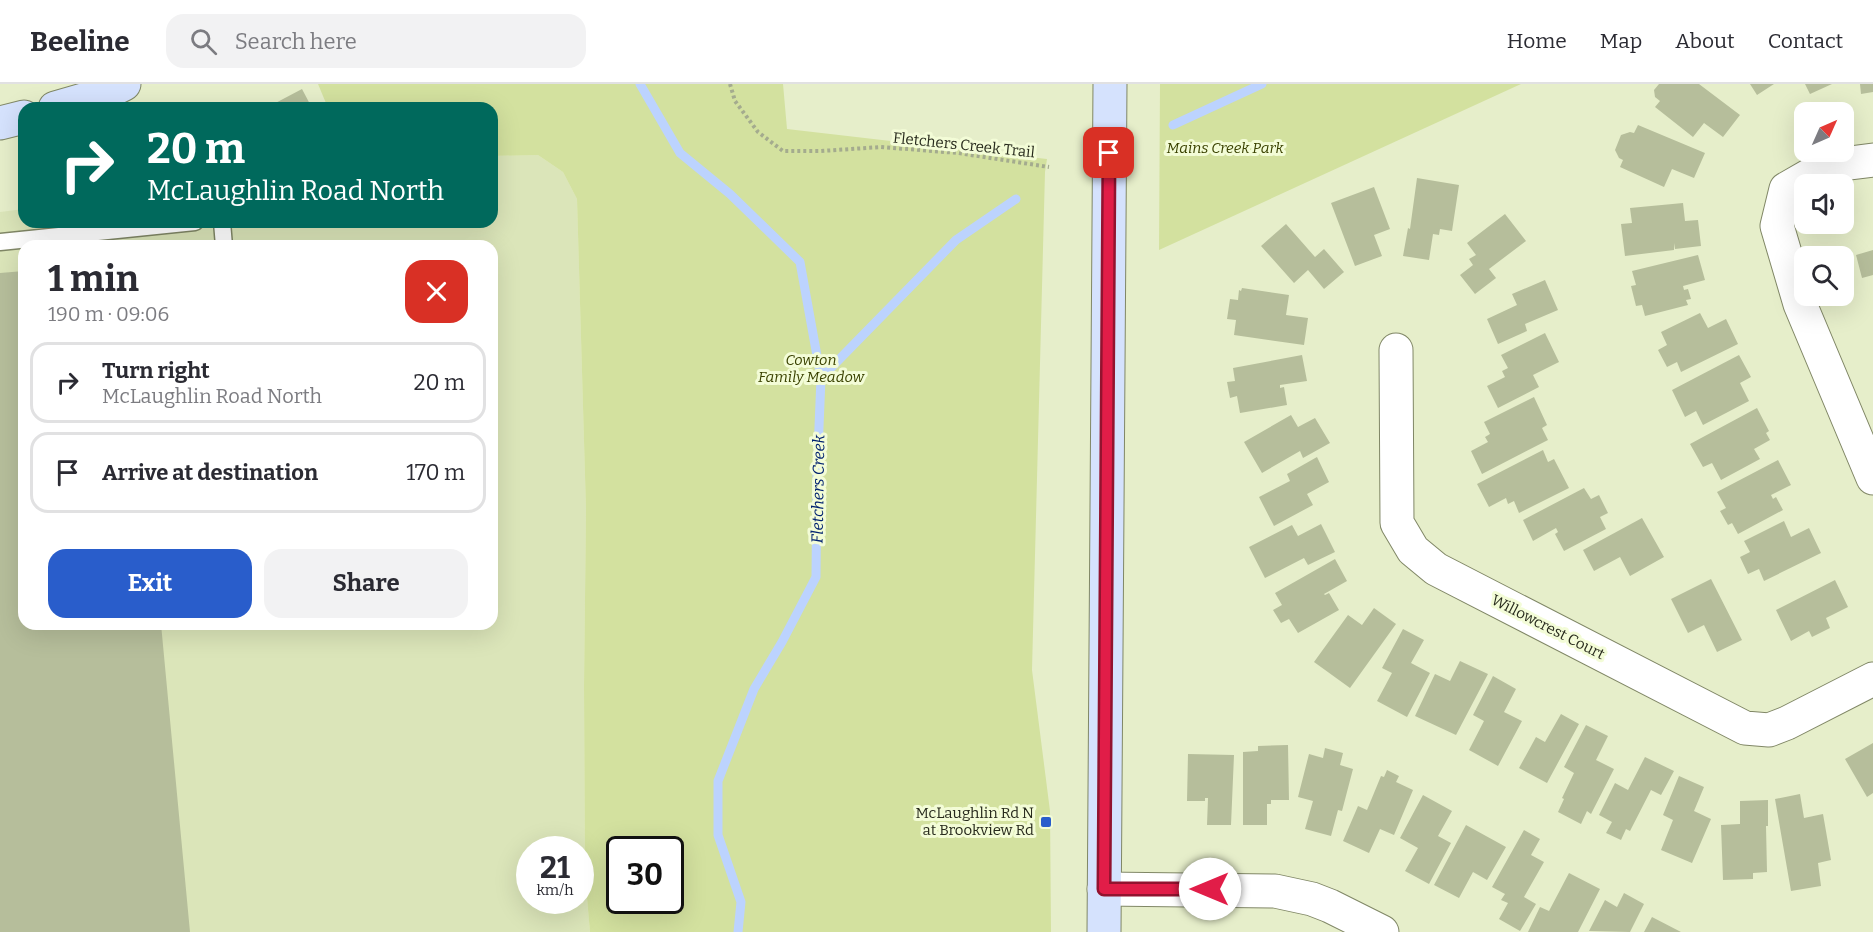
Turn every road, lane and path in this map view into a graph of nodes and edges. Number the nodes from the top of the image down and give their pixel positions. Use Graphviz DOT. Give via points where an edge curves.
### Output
graph roads {
  1 [pos="124,84"];
  2 [pos="730,84"];
  3 [pos="1110,84"];
  4 [pos="76,102"];
  5 [pos="18,118"];
  6 [pos="0,123"];
  7 [pos="1873,160"];
  8 [pos="1049,167"];
  9 [pos="136,228"];
  10 [pos="18,240"];
  11 [pos="20,240"];
  12 [pos="0,242"];
  13 [pos="1396,350"];
  14 [pos="1873,477"];
  15 [pos="1873,679"];
  16 [pos="1104,889"];
  17 [pos="1104,932"];
  18 [pos="1382,932"];
  1 -- 4 [label="main road"];
  2 -- 8 [label="path, Fletchers Creek Trail" via="735,101 758,132 783,151 881,147 958,153"];
  3 -- 16 [label="main road"];
  5 -- 6 [label="main road"];
  7 -- 14 [label="street" via="1826,166 1785,189 1777,226 1800,304"];
  9 -- 11 [label="lane"];
  10 -- 12 [label="lane"];
  13 -- 15 [label="street, Willowcrest Court" via="1398,523 1413,550 1436,569 1745,728 1769,730"];
  16 -- 17 [label="main road"];
  16 -- 18 [label="street" via="1275,891 1312,899"];
}
